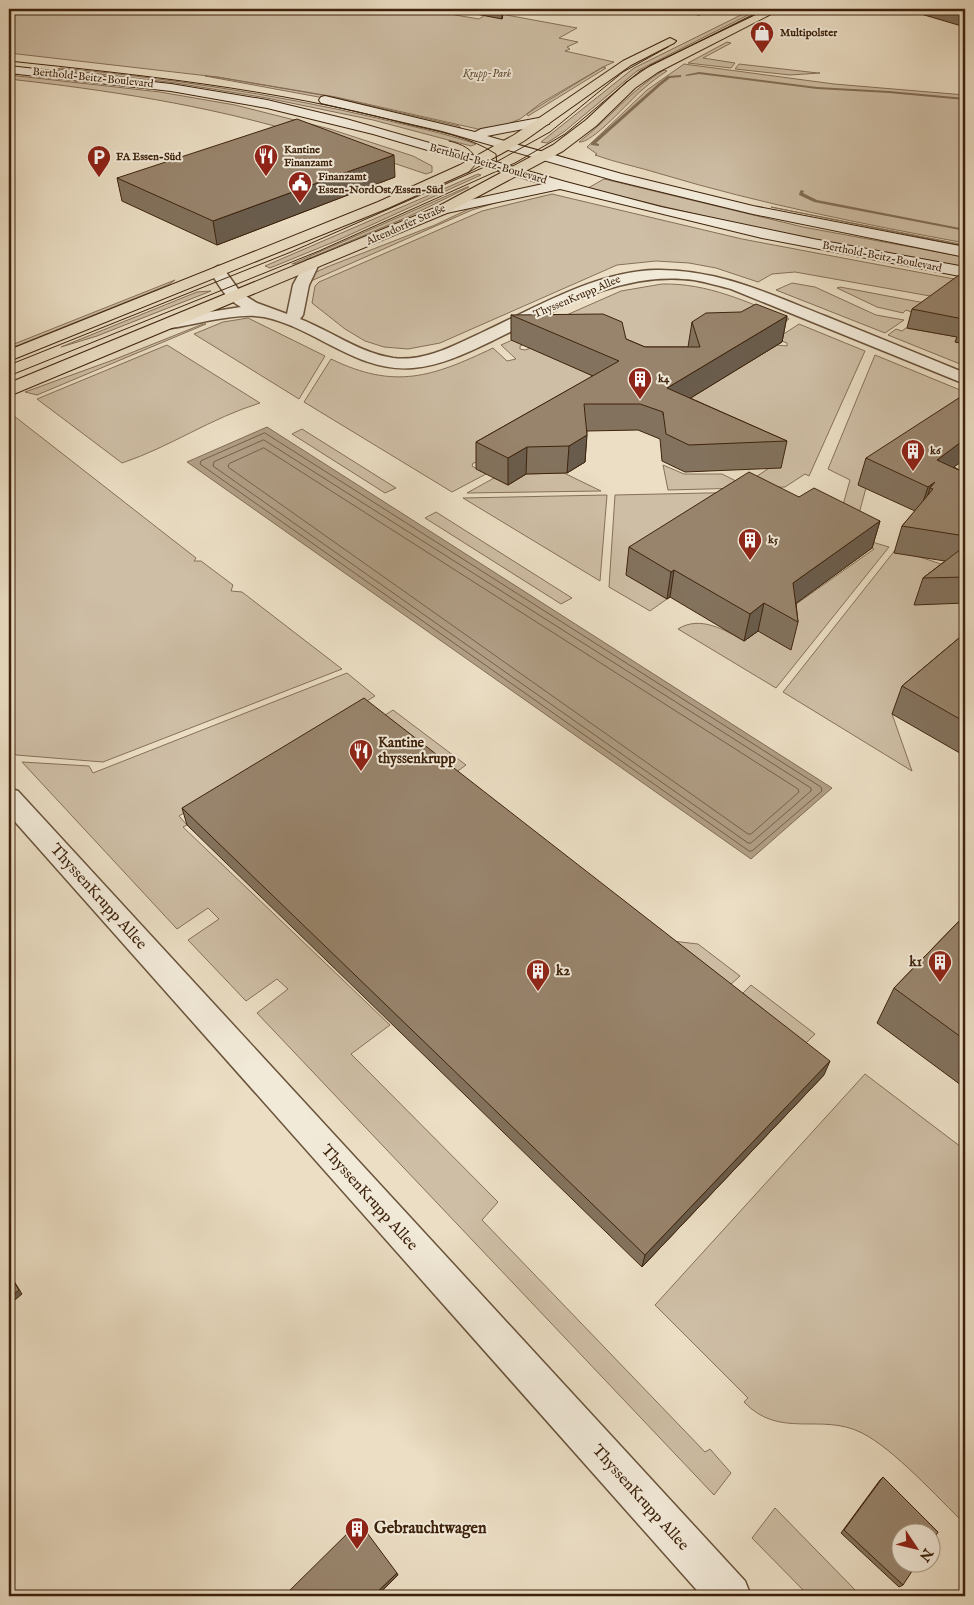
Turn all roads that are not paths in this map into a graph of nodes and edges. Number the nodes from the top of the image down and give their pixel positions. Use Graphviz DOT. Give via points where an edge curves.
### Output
graph roads {
  1 [pos="776,9"];
  2 [pos="676,38"];
  3 [pos="9,58"];
  4 [pos="9,69"];
  5 [pos="187,77"];
  6 [pos="310,97"];
  7 [pos="544,121"];
  8 [pos="379,133"];
  9 [pos="472,135"];
  10 [pos="571,139"];
  11 [pos="508,145"];
  12 [pos="544,156"];
  13 [pos="479,160"];
  14 [pos="516,172"];
  15 [pos="618,177"];
  16 [pos="440,180"];
  17 [pos="561,185"];
  18 [pos="442,210"];
  19 [pos="965,252"];
  20 [pos="312,264"];
  21 [pos="218,272"];
  22 [pos="965,272"];
  23 [pos="251,289"];
  24 [pos="234,296"];
  25 [pos="267,312"];
  26 [pos="300,321"];
  27 [pos="171,323"];
  28 [pos="9,356"];
  29 [pos="965,379"];
  30 [pos="9,390"];
  31 [pos="9,798"];
  32 [pos="730,1596"];
  1 -- 10 [label="main road, Altendorfer Straße" via="648,73"];
  2 -- 7 [label="main road, Altendorfer Straße" via="628,62"];
  3 -- 5 [label="main road, Berthold-Beitz-Boulevard"];
  4 -- 8 [label="main road, Berthold-Beitz-Boulevard" via="217,95 282,107"];
  6 -- 9 [label="main road, Berthold-Beitz-Boulevard"];
  7 -- 9 [label="main road"];
  7 -- 11 [label="main road, Altendorfer Straße"];
  8 -- 13 [label="main road, Berthold-Beitz-Boulevard"];
  8 -- 16 [label="main road" via="439,161 444,170"];
  9 -- 11 [label="main road, Berthold-Beitz-Boulevard"];
  10 -- 12 [label="main road, Altendorfer Straße"];
  10 -- 15 [label="main road" via="582,154"];
  11 -- 12 [label="main road, Berthold-Beitz-Boulevard"];
  11 -- 13 [label="main road, Altendorfer Straße"];
  12 -- 14 [label="main road, Altendorfer Straße"];
  12 -- 15 [label="main road, Berthold-Beitz-Boulevard"];
  13 -- 14 [label="main road, Berthold-Beitz-Boulevard"];
  13 -- 16 [label="main road, Altendorfer Straße"];
  14 -- 17 [label="main road, Berthold-Beitz-Boulevard"];
  14 -- 18 [label="main road, Altendorfer Straße"];
  15 -- 19 [label="main road, Berthold-Beitz-Boulevard" via="831,227"];
  16 -- 21 [label="main road, Altendorfer Straße"];
  17 -- 18 [label="main road"];
  17 -- 22 [label="main road, Berthold-Beitz-Boulevard" via="748,230"];
  18 -- 20 [label="main road, Altendorfer Straße"];
  20 -- 23 [label="main road, Altendorfer Straße"];
  20 -- 26 [label="street" via="301,285"];
  21 -- 23 [label="street, ThyssenKrupp Allee"];
  21 -- 24 [label="street"];
  21 -- 28 [label="main road, Altendorfer Straße"];
  23 -- 24 [label="main road, Altendorfer Straße"];
  23 -- 26 [label="street, ThyssenKrupp Allee"];
  24 -- 25 [label="street, ThyssenKrupp Allee"];
  24 -- 27 [label="main road, Altendorfer Straße"];
  25 -- 26 [label="street, ThyssenKrupp Allee"];
  25 -- 27 [label="street, ThyssenKrupp Allee" via="239,312"];
  26 -- 29 [label="street, ThyssenKrupp Allee" via="350,351 370,359 396,363 423,362 610,282 644,274 681,273 736,286"];
  27 -- 30 [label="main road, Altendorfer Straße"];
  31 -- 32 [label="street, ThyssenKrupp Allee"];
}
